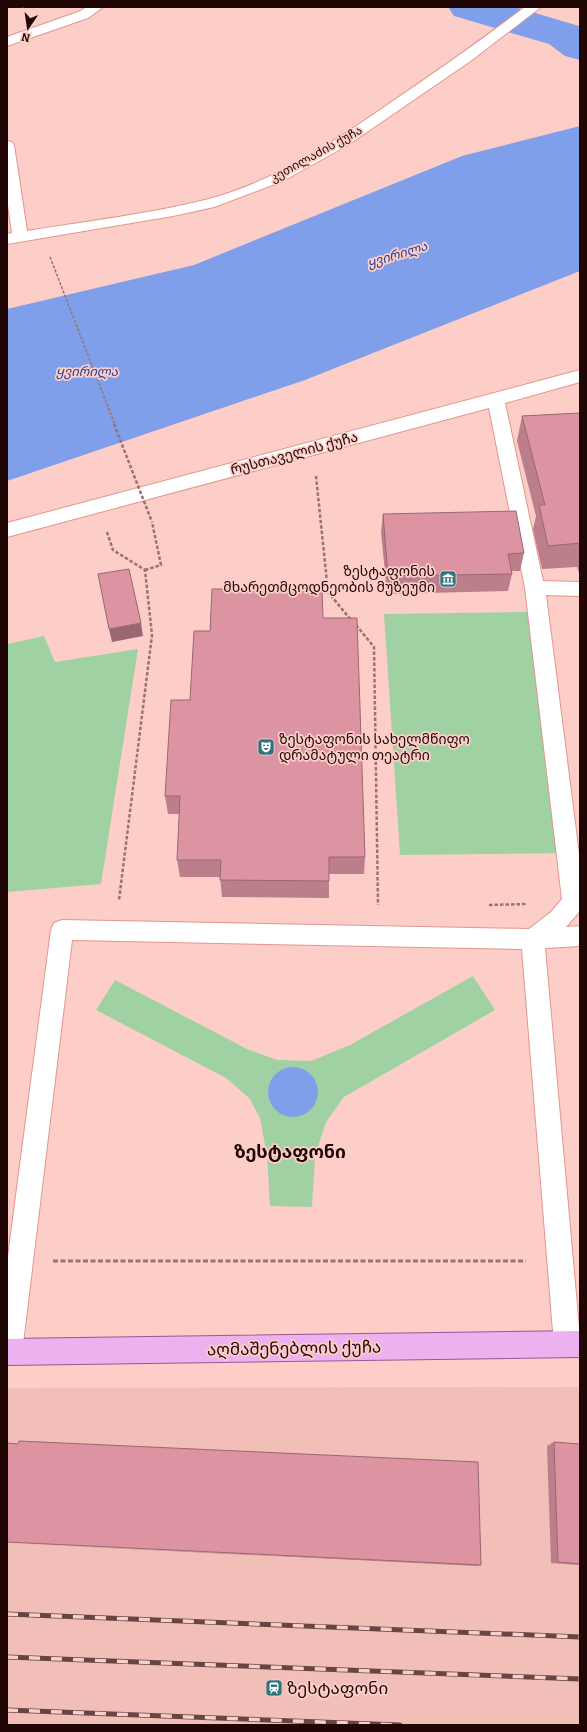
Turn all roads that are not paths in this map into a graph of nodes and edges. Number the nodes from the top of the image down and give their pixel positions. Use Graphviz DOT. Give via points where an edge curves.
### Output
graph roads {
  1 [pos="96,7"];
  2 [pos="534,7"];
  3 [pos="7,42"];
  4 [pos="7,146"];
  5 [pos="13,238"];
  6 [pos="578,380"];
  7 [pos="496,400"];
  8 [pos="7,530"];
  9 [pos="535,588"];
  10 [pos="580,589"];
  11 [pos="580,936"];
  12 [pos="533,939"];
  13 [pos="574,1344"];
  14 [pos="8,1352"];
  1 -- 3 [label="street" via="83,15"];
  2 -- 5 [label="street, კეთილაძის ქუჩა" via="467,57 343,142 278,178 214,202 173,212"];
  4 -- 5 [label="street"];
  6 -- 7 [label="street, რუსთაველის ქუჩა"];
  7 -- 8 [label="street, რუსთაველის ქუჩა"];
  7 -- 9 [label="street"];
  9 -- 10 [label="street"];
  9 -- 12 [label="street" via="574,902 559,919"];
  11 -- 12 [label="street"];
  12 -- 13 [label="street" via="560,1261"];
  12 -- 14 [label="street" via="62,930"];
  13 -- 14 [label="main road, აღმაშენებლის ქუჩა"];
}
